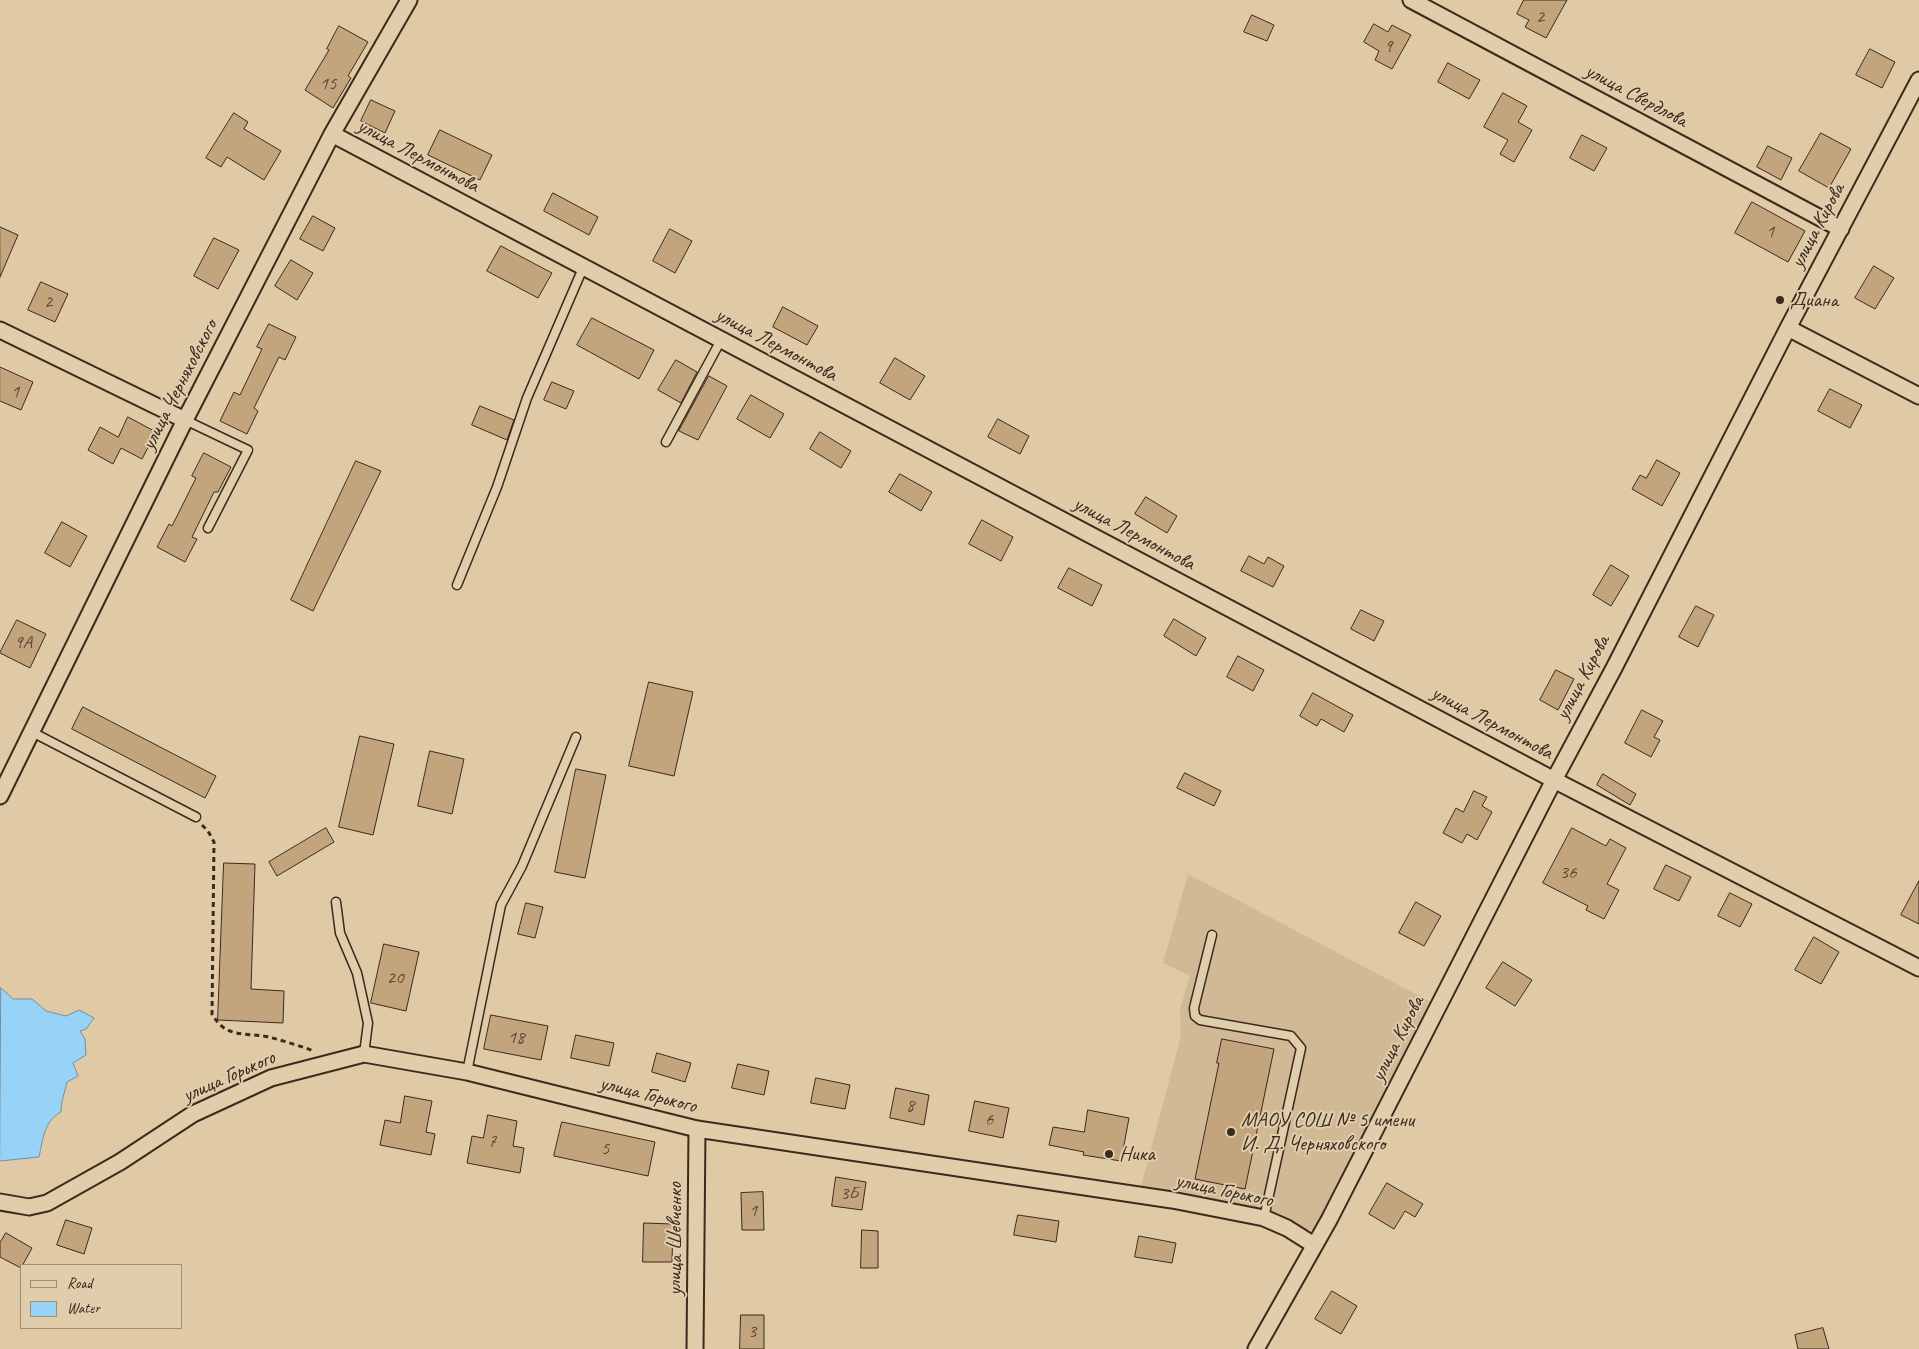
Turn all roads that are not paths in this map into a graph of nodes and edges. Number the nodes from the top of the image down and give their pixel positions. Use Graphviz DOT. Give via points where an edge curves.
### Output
graph roads {
  1 [pos="410,0"];
  2 [pos="1412,0"];
  3 [pos="1919,80"];
  4 [pos="332,134"];
  5 [pos="1841,229"];
  6 [pos="583,268"];
  7 [pos="1788,328"];
  8 [pos="0,330"];
  9 [pos="721,340"];
  10 [pos="1919,396"];
  11 [pos="185,420"];
  12 [pos="666,442"];
  13 [pos="208,528"];
  14 [pos="457,585"];
  15 [pos="32,732"];
  16 [pos="576,737"];
  17 [pos="1554,780"];
  18 [pos="0,796"];
  19 [pos="196,817"];
  20 [pos="336,902"];
  21 [pos="1212,935"];
  22 [pos="1919,968"];
  23 [pos="364,1054"];
  24 [pos="467,1072"];
  25 [pos="697,1129"];
  26 [pos="0,1202"];
  27 [pos="1264,1218"];
  28 [pos="1314,1245"];
  29 [pos="695,1349"];
  30 [pos="1256,1349"];
  1 -- 4 [label="street, улица Черняховского"];
  2 -- 5 [label="street, улица Свердлова"];
  3 -- 5 [label="street, улица Кирова"];
  4 -- 6 [label="street, улица Лермонтова"];
  4 -- 11 [label="street, улица Черняховского"];
  5 -- 7 [label="street, улица Кирова"];
  6 -- 9 [label="street, улица Лермонтова"];
  6 -- 14 [label="lane" via="526,398 497,487"];
  7 -- 10 [label="street"];
  7 -- 17 [label="street, улица Кирова"];
  8 -- 11 [label="street"];
  9 -- 12 [label="lane"];
  9 -- 17 [label="street, улица Лермонтова"];
  11 -- 13 [label="lane" via="248,450"];
  11 -- 15 [label="street, улица Черняховского"];
  15 -- 18 [label="street, улица Черняховского"];
  15 -- 19 [label="lane"];
  16 -- 24 [label="lane" via="522,866 501,905"];
  17 -- 22 [label="street, улица Лермонтова"];
  17 -- 28 [label="street, улица Кирова"];
  20 -- 23 [label="lane" via="340,933 357,973 368,1023"];
  21 -- 27 [label="lane" via="1194,1008 1195,1016 1200,1020 1291,1036 1301,1048"];
  23 -- 24 [label="street, улица Горького"];
  23 -- 26 [label="street, улица Горького" via="271,1078 193,1114 120,1162 47,1203 29,1208"];
  24 -- 25 [label="street, улица Горького"];
  25 -- 27 [label="street, улица Горького" via="1172,1200"];
  25 -- 29 [label="street, улица Шевченко"];
  27 -- 28 [label="street, улица Горького"];
  28 -- 30 [label="street, улица Кирова"];
}
